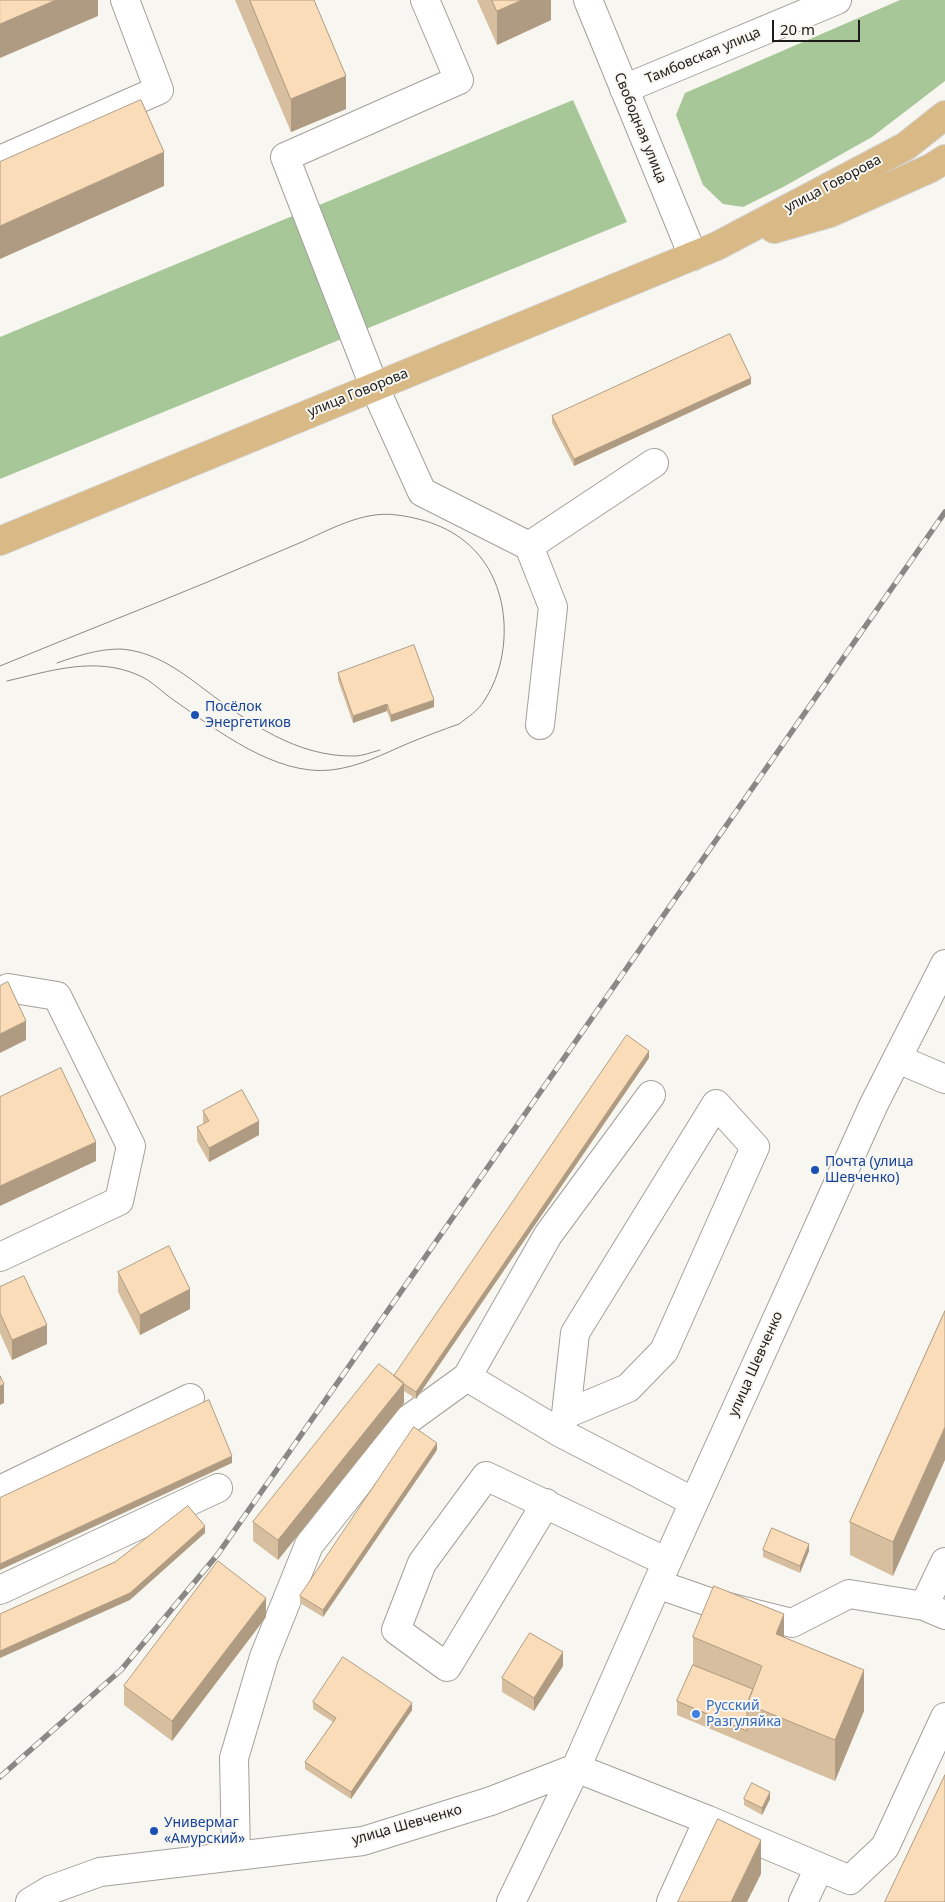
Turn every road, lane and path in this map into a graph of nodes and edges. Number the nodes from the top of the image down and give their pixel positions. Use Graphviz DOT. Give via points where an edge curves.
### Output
graph roads {
  1 [pos="125,0"];
  2 [pos="425,0"];
  3 [pos="588,0"];
  4 [pos="837,0"];
  5 [pos="624,89"];
  6 [pos="945,115"];
  7 [pos="945,159"];
  8 [pos="0,160"];
  9 [pos="705,251"];
  10 [pos="374,386"];
  11 [pos="654,463"];
  12 [pos="0,541"];
  13 [pos="529,546"];
  14 [pos="540,725"];
  15 [pos="945,964"];
  16 [pos="0,992"];
  17 [pos="898,1059"];
  18 [pos="945,1079"];
  19 [pos="651,1095"];
  20 [pos="0,1258"];
  21 [pos="467,1377"];
  22 [pos="190,1398"];
  23 [pos="563,1423"];
  24 [pos="218,1488"];
  25 [pos="0,1490"];
  26 [pos="694,1502"];
  27 [pos="546,1503"];
  28 [pos="945,1562"];
  29 [pos="662,1573"];
  30 [pos="0,1590"];
  31 [pos="935,1610"];
  32 [pos="945,1717"];
  33 [pos="576,1768"];
  34 [pos="708,1820"];
  35 [pos="236,1856"];
  36 [pos="819,1868"];
  37 [pos="30,1902"];
  38 [pos="511,1902"];
  39 [pos="671,1902"];
  40 [pos="803,1902"];
  1 -- 8 [label="street" via="159,90"];
  2 -- 10 [label="street" via="459,80 284,156"];
  3 -- 5 [label="street, Свободная улица"];
  4 -- 5 [label="street, Тамбовская улица"];
  5 -- 9 [label="street, Свободная улица"];
  6 -- 9 [label="main road, улица Говорова" via="906,146"];
  7 -- 9 [label="main road, улица Говорова" via="830,213"];
  9 -- 10 [label="main road, улица Говорова"];
  10 -- 12 [label="main road, улица Говорова"];
  10 -- 13 [label="street" via="422,492"];
  11 -- 13 [label="street"];
  13 -- 14 [label="street" via="553,607"];
  15 -- 17 [label="street, улица Шевченко"];
  16 -- 20 [label="street" via="8,988 56,996 131,1146 119,1201"];
  17 -- 18 [label="street"];
  17 -- 26 [label="street, улица Шевченко" via="874,1104"];
  19 -- 21 [label="street" via="548,1235"];
  21 -- 23 [label="street"];
  21 -- 35 [label="street" via="409,1419 309,1545 264,1657 234,1758"];
  22 -- 25 [label="street"];
  23 -- 23 [label="street" via="575,1333 716,1104 755,1147 664,1351 628,1388"];
  23 -- 26 [label="street"];
  24 -- 30 [label="street"];
  26 -- 29 [label="street, улица Шевченко"];
  27 -- 27 [label="street" via="486,1476 422,1563 396,1630 447,1667"];
  27 -- 29 [label="street"];
  28 -- 31 [label="street"];
  29 -- 31 [label="street" via="712,1602 792,1623 849,1594"];
  29 -- 33 [label="street, улица Шевченко"];
  32 -- 36 [label="street" via="885,1847 850,1880"];
  33 -- 34 [label="street"];
  33 -- 35 [label="street, улица Шевченко" via="491,1800 363,1841"];
  33 -- 38 [label="street, улица Шевченко"];
  34 -- 36 [label="street"];
  34 -- 39 [label="street"];
  35 -- 37 [label="street, улица Шевченко" via="100,1872 50,1890"];
  36 -- 40 [label="street"];
}
